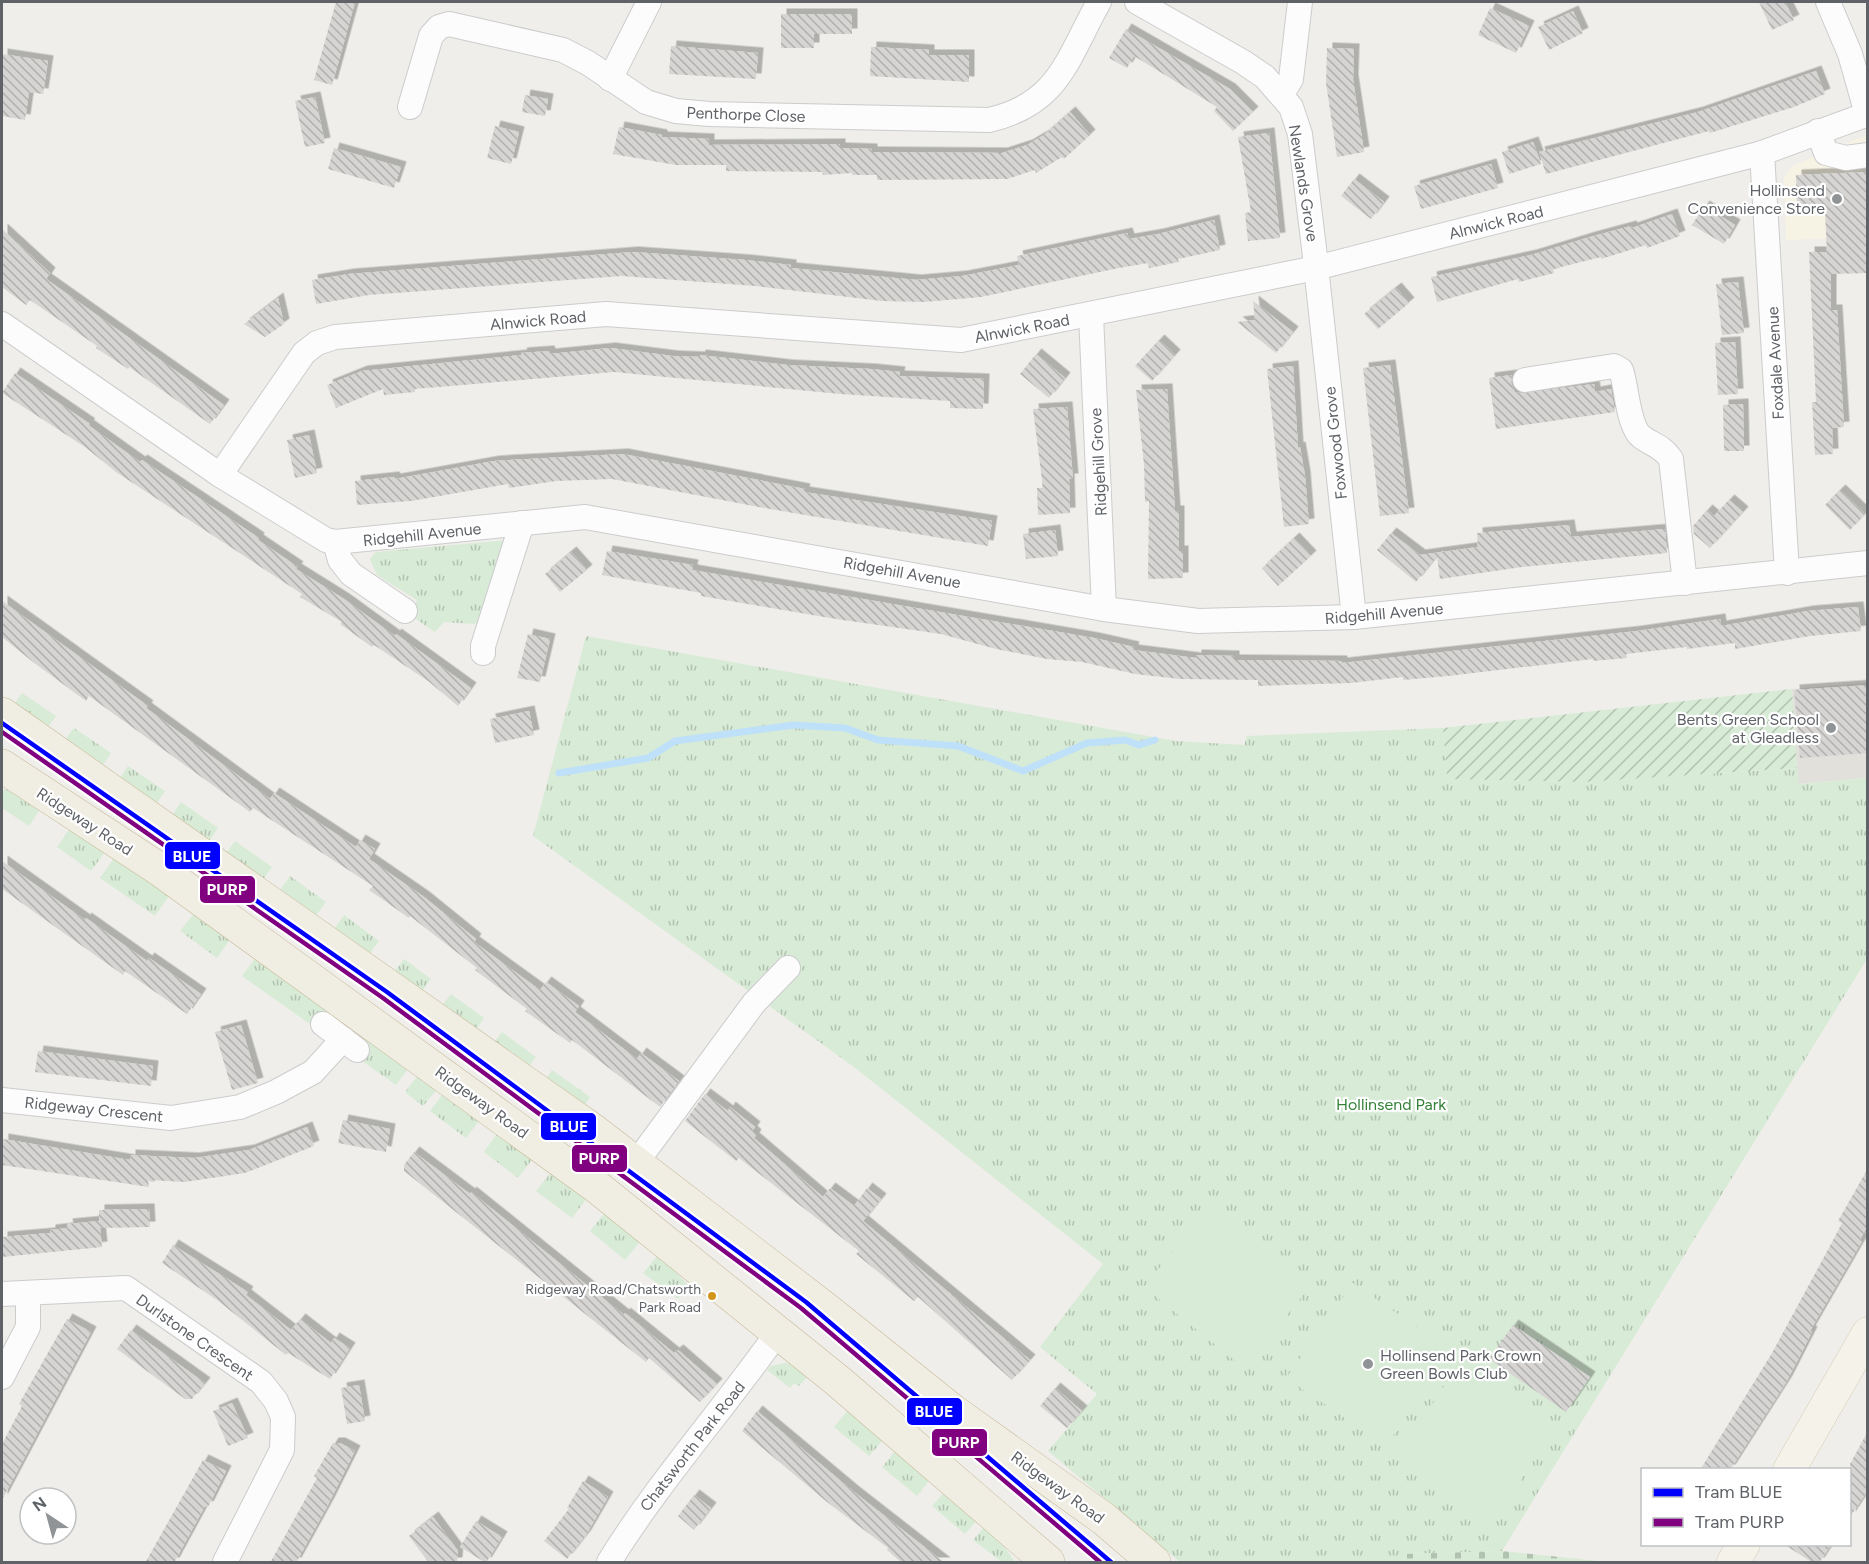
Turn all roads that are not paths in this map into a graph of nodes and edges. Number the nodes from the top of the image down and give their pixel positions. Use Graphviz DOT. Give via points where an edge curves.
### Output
graph roads {
  1 [pos="649,2"];
  2 [pos="1099,2"];
  3 [pos="1137,2"];
  4 [pos="1300,2"];
  5 [pos="1828,2"];
  6 [pos="609,79"];
  7 [pos="1282,94"];
  8 [pos="410,107"];
  9 [pos="1867,114"];
  10 [pos="1818,131"];
  11 [pos="1762,153"];
  12 [pos="1868,155"];
  13 [pos="1316,268"];
  14 [pos="1091,315"];
  15 [pos="2,324"];
  16 [pos="1525,380"];
  17 [pos="220,475"];
  18 [pos="522,523"];
  19 [pos="335,542"];
  20 [pos="1868,563"];
  21 [pos="1787,573"];
  22 [pos="1685,583"];
  23 [pos="1104,609"];
  24 [pos="405,611"];
  25 [pos="1354,617"];
  26 [pos="483,653"];
  27 [pos="2,714"];
  28 [pos="2,766"];
  29 [pos="788,968"];
  30 [pos="323,1024"];
  31 [pos="2,1100"];
  32 [pos="636,1163"];
  33 [pos="2,1294"];
  34 [pos="28,1294"];
  35 [pos="778,1332"];
  36 [pos="1868,1333"];
  37 [pos="2,1377"];
  38 [pos="1790,1468"];
  39 [pos="1743,1546"];
  40 [pos="225,1563"];
  41 [pos="609,1563"];
  42 [pos="1048,1563"];
  43 [pos="1154,1563"];
  44 [pos="1733,1563"];
  1 -- 6 [label="street"];
  2 -- 6 [label="street, Penthorpe Close" via="1050,89 1014,114 989,120 676,111 646,102"];
  3 -- 7 [label="street, Newlands Grove" via="1243,62"];
  4 -- 7 [label="street" via="1290,79"];
  5 -- 9 [label="street" via="1850,54"];
  6 -- 8 [label="street, Penthorpe Close" via="563,50 449,24 439,27 431,36"];
  7 -- 13 [label="street, Newlands Grove" via="1300,134"];
  9 -- 10 [label="street, Alnwick Road"];
  10 -- 11 [label="street, Alnwick Road"];
  10 -- 12 [label="street" via="1826,153 1846,158"];
  11 -- 13 [label="street, Alnwick Road"];
  11 -- 21 [label="street, Foxdale Avenue"];
  13 -- 14 [label="street, Alnwick Road"];
  13 -- 25 [label="street, Foxwood Grove"];
  14 -- 17 [label="street, Alnwick Road" via="961,340 606,314 335,337 304,353"];
  14 -- 23 [label="street, Ridgehill Grove"];
  15 -- 17 [label="street"];
  16 -- 22 [label="street" via="1614,366 1622,370 1636,430 1664,448 1671,459"];
  17 -- 19 [label="street"];
  18 -- 19 [label="street, Ridgehill Avenue"];
  18 -- 23 [label="street, Ridgehill Avenue" via="602,518"];
  18 -- 26 [label="street"];
  19 -- 24 [label="street" via="340,561 351,574"];
  20 -- 21 [label="street, Ridgehill Avenue"];
  21 -- 22 [label="street, Ridgehill Avenue"];
  22 -- 25 [label="street, Ridgehill Avenue"];
  23 -- 25 [label="street, Ridgehill Avenue" via="1198,621"];
  27 -- 32 [label="highway, Ridgeway Road" via="351,957"];
  28 -- 35 [label="highway, Ridgeway Road" via="159,869 363,1015 597,1187"];
  29 -- 32 [label="street" via="754,1003"];
  30 -- 31 [label="street, Ridgeway Crescent" via="350,1044 313,1072 240,1107 171,1118"];
  32 -- 43 [label="highway, Ridgeway Road" via="953,1411 1104,1520"];
  33 -- 34 [label="street, Durlstone Crescent"];
  34 -- 37 [label="street" via="28,1327"];
  34 -- 40 [label="street, Durlstone Crescent" via="126,1288 261,1382 276,1401 283,1417 282,1450"];
  35 -- 41 [label="street, Chatsworth Park Road" via="742,1384 641,1511"];
  35 -- 42 [label="highway, Ridgeway Road"];
  36 -- 38 [label="main road"];
  39 -- 44 [label="main road"];
}
